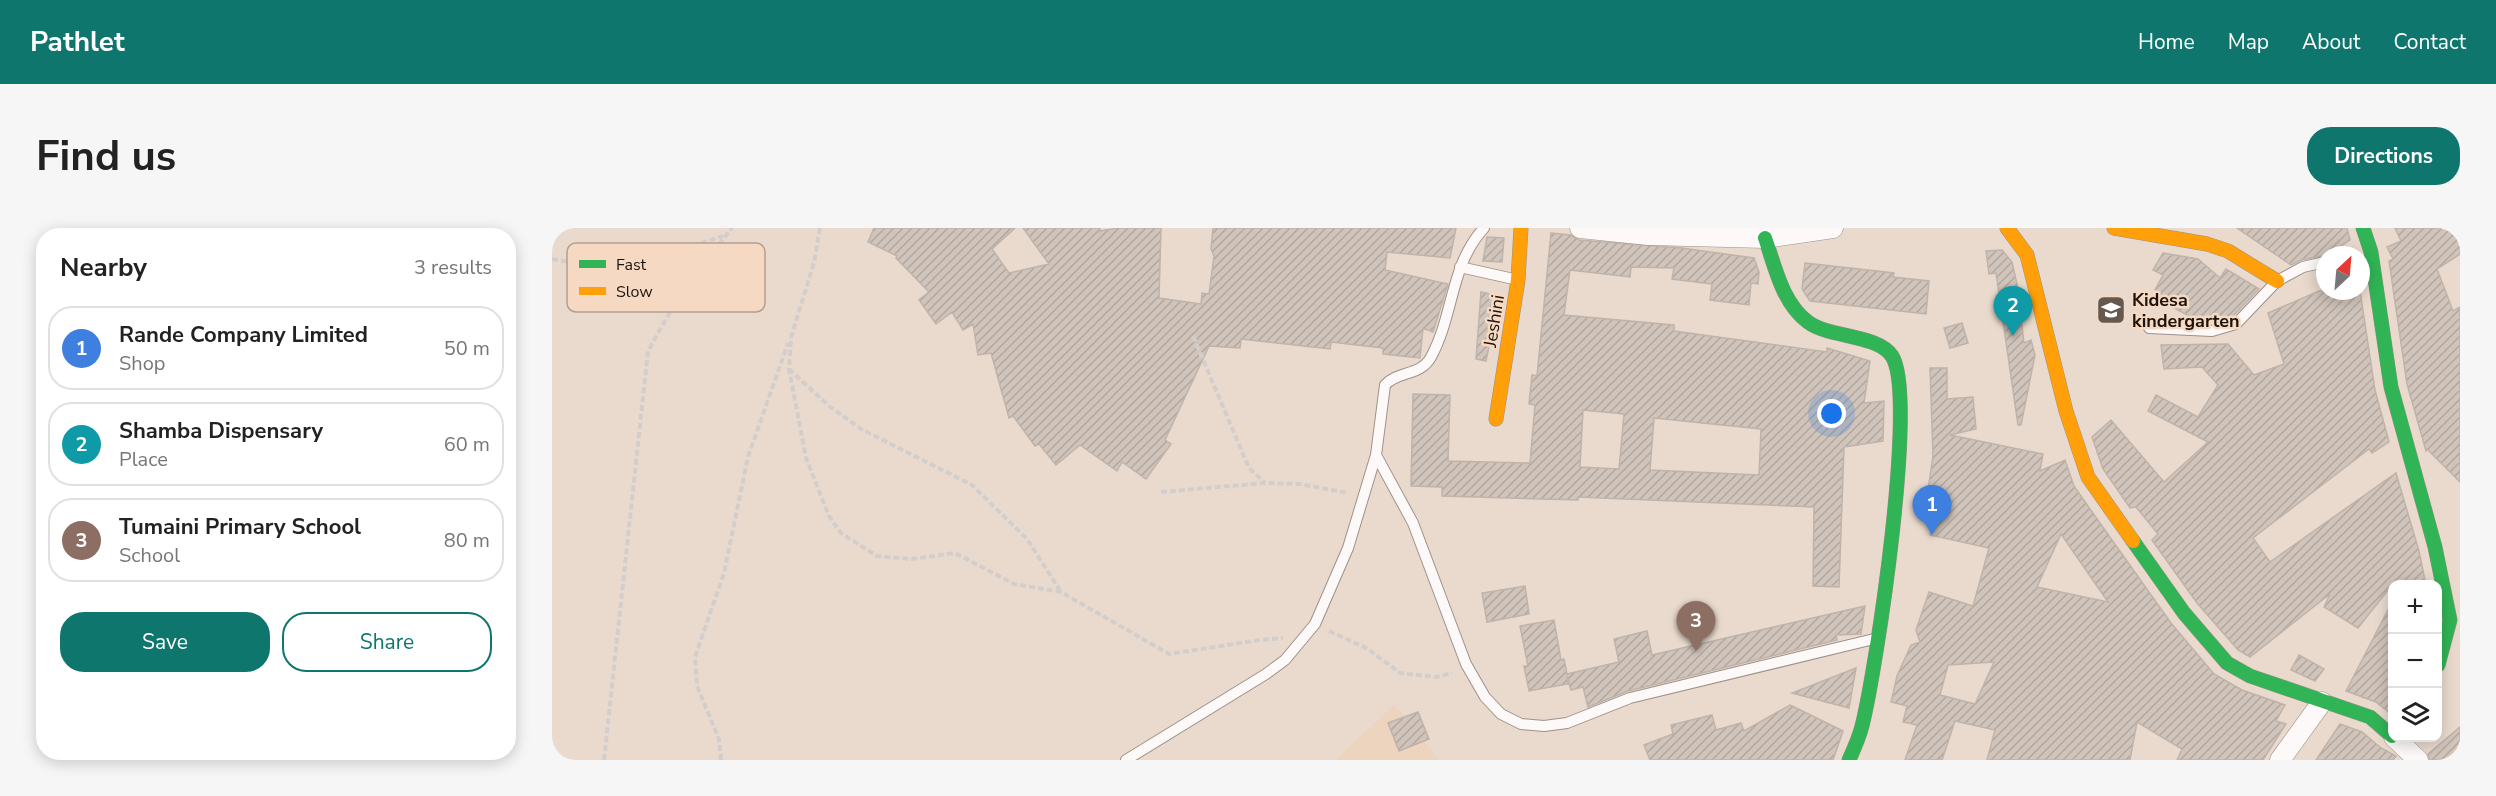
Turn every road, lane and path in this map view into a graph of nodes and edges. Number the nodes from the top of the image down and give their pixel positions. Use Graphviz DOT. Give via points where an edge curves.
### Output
graph roads {
  1 [pos="732,228"];
  2 [pos="820,228"];
  3 [pos="1484,228"];
  4 [pos="1521,228"];
  5 [pos="1580,228"];
  6 [pos="1833,228"];
  7 [pos="2007,228"];
  8 [pos="2114,228"];
  9 [pos="2363,228"];
  10 [pos="725,236"];
  11 [pos="1765,238"];
  12 [pos="703,243"];
  13 [pos="719,243"];
  14 [pos="2364,246"];
  15 [pos="552,259"];
  16 [pos="567,262"];
  17 [pos="2316,264"];
  18 [pos="1460,267"];
  19 [pos="1518,280"];
  20 [pos="2370,280"];
  21 [pos="2277,281"];
  22 [pos="670,312"];
  23 [pos="2149,328"];
  24 [pos="1193,336"];
  25 [pos="791,337"];
  26 [pos="789,369"];
  27 [pos="1496,419"];
  28 [pos="1376,455"];
  29 [pos="1264,483"];
  30 [pos="1161,492"];
  31 [pos="1364,496"];
  32 [pos="1061,592"];
  33 [pos="2455,617"];
  34 [pos="1315,624"];
  35 [pos="1304,638"];
  36 [pos="1877,639"];
  37 [pos="2442,653"];
  38 [pos="1466,664"];
  39 [pos="2322,702"];
  40 [pos="2388,733"];
  41 [pos="2401,742"];
  42 [pos="2414,750"];
  43 [pos="604,760"];
  44 [pos="721,760"];
  45 [pos="1126,760"];
  46 [pos="1849,760"];
  47 [pos="2280,760"];
  1 -- 10 [label="path"];
  2 -- 25 [label="path" via="814,263"];
  3 -- 18 [label="lane"];
  4 -- 19 [label="street, Jeshini"];
  5 -- 11 [label="street" via="1648,235"];
  6 -- 11 [label="street"];
  7 -- 39 [label="street" via="2027,255 2066,411 2088,477 2184,613 2227,663 2250,676"];
  8 -- 21 [label="street" via="2228,251"];
  9 -- 14 [label="street"];
  10 -- 12 [label="path"];
  10 -- 13 [label="path"];
  11 -- 36 [label="street" via="1784,291 1803,318 1818,328 1879,346 1893,356 1897,367 1898,468"];
  15 -- 16 [label="path"];
  17 -- 21 [label="lane"];
  18 -- 19 [label="lane"];
  18 -- 28 [label="lane" via="1431,358 1415,372 1395,377 1384,385"];
  19 -- 27 [label="street, Jeshini"];
  20 -- 33 [label="street" via="2391,387"];
  21 -- 23 [label="lane" via="2236,324 2212,331"];
  22 -- 43 [label="path" via="648,351"];
  24 -- 29 [label="path" via="1249,468"];
  25 -- 26 [label="path"];
  25 -- 44 [label="path" via="748,457 724,573 695,657 697,686 719,739"];
  26 -- 32 [label="path" via="861,429 972,485 1027,539"];
  26 -- 32 [label="path" via="806,458 829,516 841,533 877,556 912,559 955,553 1014,584"];
  28 -- 31 [label="lane"];
  28 -- 38 [label="lane" via="1413,523"];
  29 -- 30 [label="path"];
  29 -- 31 [label="path" via="1300,484"];
  31 -- 34 [label="lane" via="1348,548"];
  32 -- 35 [label="path" via="1169,654 1260,639"];
  33 -- 37 [label="street"];
  34 -- 35 [label="lane"];
  34 -- 38 [label="path" via="1368,649 1400,673 1436,677 1452,674"];
  35 -- 45 [label="lane" via="1266,674"];
  36 -- 38 [label="lane" via="1630,698 1567,723 1544,726 1521,724 1501,714 1485,697"];
  36 -- 46 [label="street" via="1863,724"];
  39 -- 40 [label="street" via="2370,717"];
  39 -- 47 [label="street"];
  41 -- 42 [label="street"];
}
